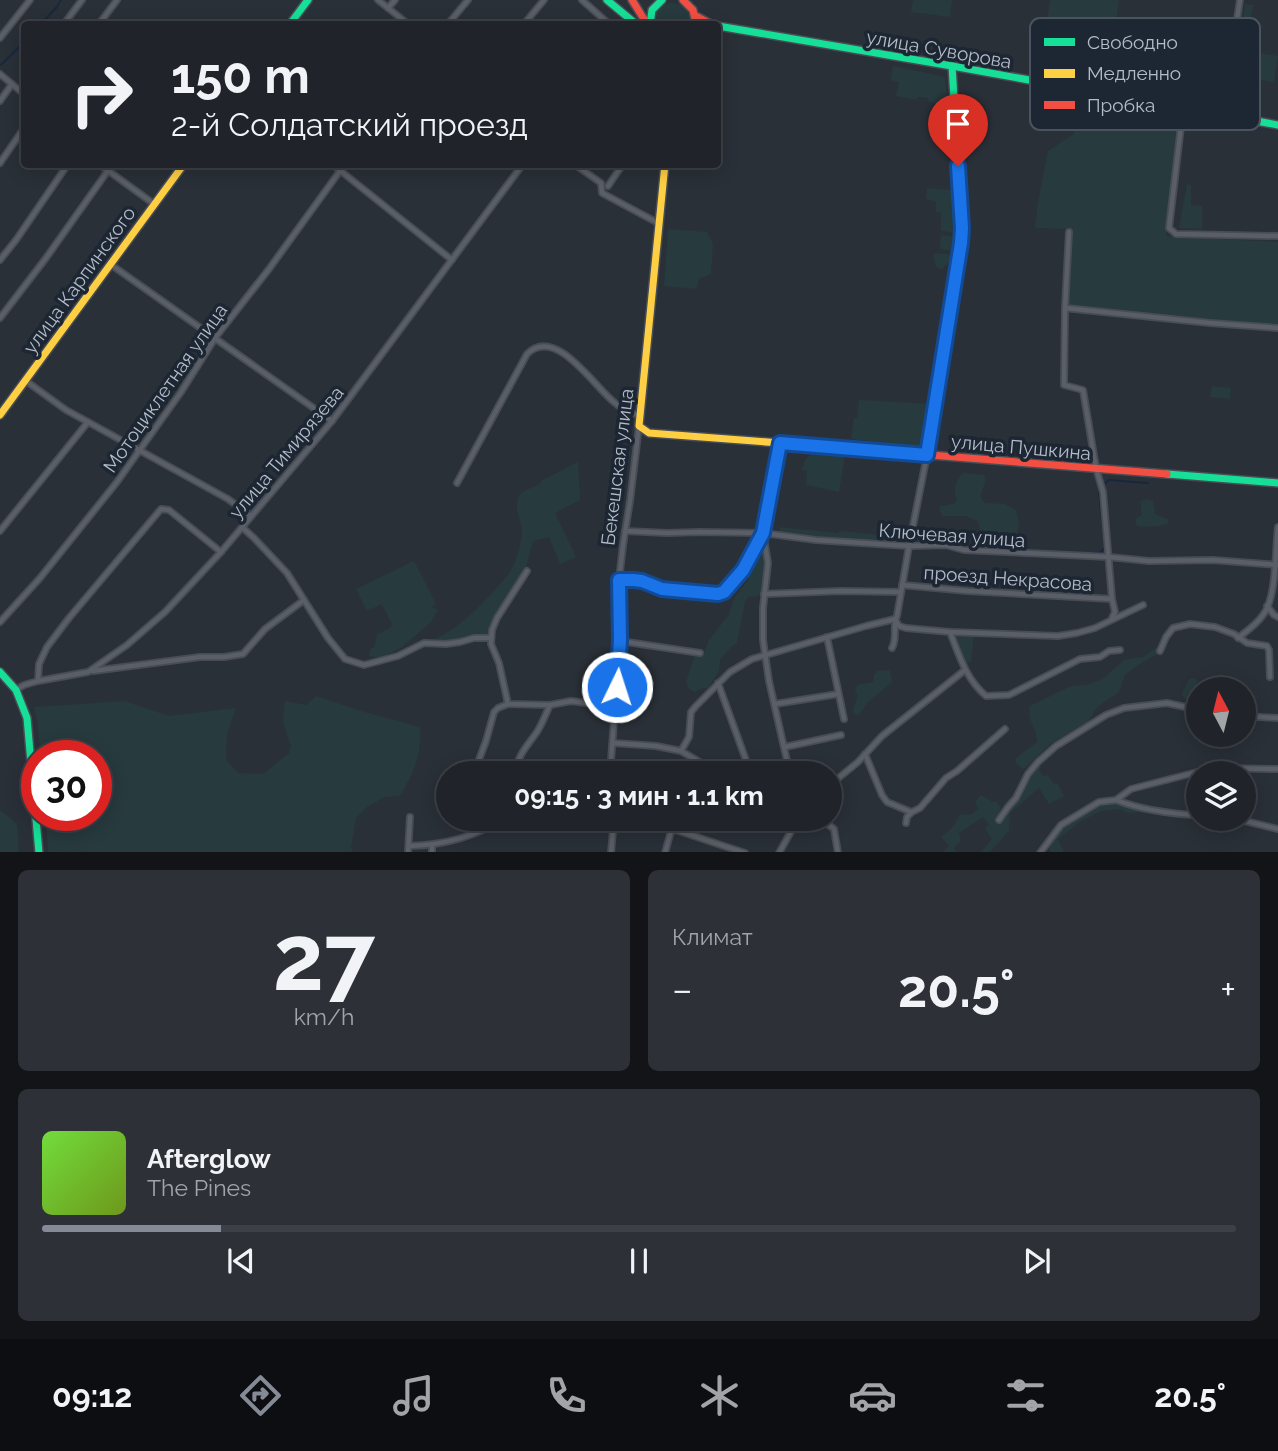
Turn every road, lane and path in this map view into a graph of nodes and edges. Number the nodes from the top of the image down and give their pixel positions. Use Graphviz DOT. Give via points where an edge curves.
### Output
graph roads {
  1 [pos="30,0"];
  2 [pos="82,0"];
  3 [pos="117,0"];
  4 [pos="308,0"];
  5 [pos="378,0"];
  6 [pos="395,0"];
  7 [pos="468,0"];
  8 [pos="544,0"];
  9 [pos="582,0"];
  10 [pos="607,0"];
  11 [pos="632,0"];
  12 [pos="663,0"];
  13 [pos="683,0"];
  14 [pos="1240,0"];
  15 [pos="388,8"];
  16 [pos="1237,18"];
  17 [pos="696,20"];
  18 [pos="66,21"];
  19 [pos="101,21"];
  20 [pos="292,21"];
  21 [pos="404,21"];
  22 [pos="450,21"];
  23 [pos="526,21"];
  24 [pos="606,21"];
  25 [pos="630,21"];
  26 [pos="646,21"];
  27 [pos="649,21"];
  28 [pos="721,27"];
  29 [pos="0,38"];
  30 [pos="952,66"];
  31 [pos="0,74"];
  32 [pos="1030,80"];
  33 [pos="12,84"];
  34 [pos="21,91"];
  35 [pos="0,100"];
  36 [pos="1260,122"];
  37 [pos="1278,125"];
  38 [pos="1181,130"];
  39 [pos="21,132"];
  40 [pos="0,163"];
  41 [pos="65,168"];
  42 [pos="103,168"];
  43 [pos="181,168"];
  44 [pos="337,168"];
  45 [pos="342,168"];
  46 [pos="520,168"];
  47 [pos="580,168"];
  48 [pos="620,168"];
  49 [pos="665,168"];
  50 [pos="340,171"];
  51 [pos="107,172"];
  52 [pos="608,186"];
  53 [pos="155,204"];
  54 [pos="659,223"];
  55 [pos="1069,232"];
  56 [pos="1278,236"];
  57 [pos="0,260"];
  58 [pos="452,260"];
  59 [pos="110,264"];
  60 [pos="1065,307"];
  61 [pos="0,318"];
  62 [pos="1278,328"];
  63 [pos="215,338"];
  64 [pos="26,381"];
  65 [pos="0,415"];
  66 [pos="640,416"];
  67 [pos="332,421"];
  68 [pos="88,422"];
  69 [pos="639,426"];
  70 [pos="780,443"];
  71 [pos="139,451"];
  72 [pos="927,455"];
  73 [pos="1096,468"];
  74 [pos="457,483"];
  75 [pos="1278,483"];
  76 [pos="251,516"];
  77 [pos="242,527"];
  78 [pos="1278,527"];
  79 [pos="625,530"];
  80 [pos="0,531"];
  81 [pos="763,533"];
  82 [pos="908,546"];
  83 [pos="221,552"];
  84 [pos="1109,557"];
  85 [pos="1277,564"];
  86 [pos="527,571"];
  87 [pos="619,580"];
  88 [pos="902,585"];
  89 [pos="901,592"];
  90 [pos="764,594"];
  91 [pos="1112,599"];
  92 [pos="304,600"];
  93 [pos="1143,605"];
  94 [pos="1267,606"];
  95 [pos="1278,617"];
  96 [pos="895,619"];
  97 [pos="1112,619"];
  98 [pos="0,622"];
  99 [pos="950,632"];
  100 [pos="491,636"];
  101 [pos="827,637"];
  102 [pos="1238,638"];
  103 [pos="620,640"];
  104 [pos="892,648"];
  105 [pos="1120,650"];
  106 [pos="1160,651"];
  107 [pos="700,653"];
  108 [pos="765,655"];
  109 [pos="965,670"];
  110 [pos="88,672"];
  111 [pos="0,673"];
  112 [pos="1270,677"];
  113 [pos="38,681"];
  114 [pos="718,683"];
  115 [pos="16,690"];
  116 [pos="838,694"];
  117 [pos="508,704"];
  118 [pos="775,704"];
  119 [pos="550,705"];
  120 [pos="615,707"];
  121 [pos="1186,707"];
  122 [pos="1256,717"];
  123 [pos="1278,718"];
  124 [pos="844,719"];
  125 [pos="1005,729"];
  126 [pos="841,735"];
  127 [pos="613,743"];
  128 [pos="785,747"];
  129 [pos="681,751"];
  130 [pos="865,754"];
  131 [pos="478,761"];
  132 [pos="518,761"];
  133 [pos="611,761"];
  134 [pos="698,761"];
  135 [pos="746,761"];
  136 [pos="788,761"];
  137 [pos="1278,769"];
  138 [pos="842,775"];
  139 [pos="1116,800"];
  140 [pos="912,812"];
  141 [pos="1186,814"];
  142 [pos="410,817"];
  143 [pos="999,820"];
  144 [pos="906,823"];
  145 [pos="1256,824"];
  146 [pos="1278,829"];
  147 [pos="480,831"];
  148 [pos="613,831"];
  149 [pos="792,831"];
  150 [pos="834,831"];
  151 [pos="432,845"];
  152 [pos="1044,846"];
  153 [pos="409,849"];
  154 [pos="39,852"];
  155 [pos="432,852"];
  156 [pos="611,852"];
  157 [pos="665,852"];
  158 [pos="745,852"];
  159 [pos="779,852"];
  160 [pos="838,852"];
  161 [pos="1040,852"];
  162 [pos="1048,852"];
  1 -- 29 [label="street"];
  2 -- 18 [label="street"];
  3 -- 19 [label="street"];
  4 -- 20 [label="main road"];
  5 -- 15 [label="street"];
  6 -- 15 [label="street"];
  7 -- 22 [label="street"];
  8 -- 23 [label="street"];
  9 -- 24 [label="street"];
  10 -- 25 [label="main road"];
  11 -- 26 [label="main road"];
  12 -- 27 [label="main road"];
  13 -- 17 [label="main road"];
  14 -- 16 [label="street"];
  15 -- 21 [label="street"];
  28 -- 30 [label="main road, улица Суворова"];
  30 -- 32 [label="main road, улица Суворова"];
  30 -- 72 [label="main road" via="962,228"];
  31 -- 33 [label="street"];
  33 -- 34 [label="street"];
  33 -- 35 [label="street"];
  36 -- 37 [label="main road, улица Суворова"];
  38 -- 56 [label="street" via="1170,231"];
  39 -- 40 [label="street"];
  41 -- 57 [label="street"];
  42 -- 51 [label="street"];
  43 -- 53 [label="main road, улица Карпинского"];
  44 -- 50 [label="street"];
  45 -- 50 [label="street, Мотоциклетная улица"];
  46 -- 58 [label="street, улица Тимирязева"];
  47 -- 54 [label="street" via="601,183 603,193"];
  48 -- 52 [label="street"];
  49 -- 54 [label="main road, Бекешская улица"];
  50 -- 58 [label="street"];
  50 -- 63 [label="street, Мотоциклетная улица"];
  51 -- 53 [label="street"];
  51 -- 61 [label="street"];
  53 -- 59 [label="main road, улица Карпинского"];
  54 -- 66 [label="main road, Бекешская улица"];
  55 -- 60 [label="street"];
  58 -- 67 [label="street, улица Тимирязева"];
  59 -- 63 [label="street"];
  59 -- 64 [label="main road, улица Карпинского"];
  60 -- 62 [label="street"];
  60 -- 73 [label="street" via="1064,385 1083,390"];
  63 -- 67 [label="street"];
  63 -- 71 [label="street, Мотоциклетная улица"];
  64 -- 65 [label="main road, улица Карпинского"];
  64 -- 68 [label="street"];
  66 -- 69 [label="main road, Бекешская улица"];
  66 -- 74 [label="street" via="615,404 561,352 538,346 527,354"];
  67 -- 76 [label="street, улица Тимирязева"];
  68 -- 71 [label="street"];
  68 -- 80 [label="street"];
  69 -- 70 [label="main road, улица Пушкина" via="649,433"];
  69 -- 79 [label="street, Бекешская улица"];
  70 -- 72 [label="main road, улица Пушкина"];
  70 -- 81 [label="street"];
  71 -- 76 [label="street"];
  71 -- 98 [label="street, Мотоциклетная улица"];
  72 -- 73 [label="main road, улица Пушкина"];
  72 -- 82 [label="street"];
  73 -- 75 [label="main road, улица Пушкина"];
  73 -- 84 [label="street"];
  76 -- 77 [label="street, улица Тимирязева"];
  77 -- 83 [label="street, улица Тимирязева"];
  77 -- 92 [label="street" via="287,573"];
  78 -- 85 [label="street"];
  79 -- 81 [label="street, Ключевая улица"];
  79 -- 87 [label="street, Бекешская улица"];
  81 -- 82 [label="street, Ключевая улица"];
  81 -- 87 [label="street" via="743,570 718,594"];
  81 -- 90 [label="street" via="768,563"];
  82 -- 84 [label="street, Ключевая улица"];
  82 -- 88 [label="street"];
  83 -- 110 [label="street, улица Тимирязева" via="165,612"];
  83 -- 113 [label="street" via="169,510 161,509 47,647 38,664"];
  84 -- 85 [label="street, Ключевая улица"];
  84 -- 91 [label="street"];
  85 -- 94 [label="street"];
  86 -- 100 [label="street"];
  87 -- 103 [label="street, Бекешская улица"];
  88 -- 89 [label="street"];
  88 -- 91 [label="street, проезд Некрасова"];
  89 -- 90 [label="street, проезд Некрасова"];
  89 -- 96 [label="street"];
  90 -- 108 [label="street"];
  91 -- 97 [label="street"];
  92 -- 100 [label="street" via="345,659 365,665 424,643"];
  92 -- 110 [label="street" via="265,629 243,654"];
  93 -- 97 [label="street"];
  94 -- 95 [label="street"];
  94 -- 102 [label="street" via="1265,614"];
  96 -- 99 [label="street" via="906,628"];
  96 -- 101 [label="street"];
  96 -- 104 [label="street"];
  97 -- 99 [label="street" via="1096,628 1058,636"];
  99 -- 109 [label="street"];
  100 -- 117 [label="street"];
  101 -- 108 [label="street"];
  101 -- 116 [label="street"];
  102 -- 106 [label="street" via="1215,627 1190,624 1173,628"];
  102 -- 112 [label="street" via="1267,646"];
  103 -- 107 [label="street"];
  103 -- 120 [label="street, Бекешская улица"];
  105 -- 109 [label="street" via="1080,659 1009,695 986,696"];
  108 -- 114 [label="street"];
  108 -- 118 [label="street"];
  109 -- 130 [label="street"];
  110 -- 113 [label="street, улица Тимирязева"];
  111 -- 115 [label="main road"];
  113 -- 115 [label="street, улица Тимирязева"];
  114 -- 129 [label="street" via="691,712 689,737"];
  114 -- 135 [label="street"];
  115 -- 154 [label="main road" via="27,718"];
  116 -- 118 [label="street"];
  116 -- 124 [label="street"];
  117 -- 119 [label="street"];
  117 -- 131 [label="street" via="494,712"];
  118 -- 128 [label="street"];
  119 -- 120 [label="street" via="571,701"];
  119 -- 132 [label="street"];
  120 -- 127 [label="street, Бекешская улица"];
  121 -- 143 [label="street" via="1167,703 1106,715 1038,762"];
  122 -- 123 [label="street"];
  125 -- 140 [label="street"];
  126 -- 128 [label="street"];
  127 -- 129 [label="street"];
  127 -- 133 [label="street, Бекешская улица"];
  128 -- 136 [label="street"];
  129 -- 134 [label="street"];
  130 -- 138 [label="street"];
  130 -- 140 [label="street" via="887,802"];
  137 -- 139 [label="street" via="1213,768 1131,789"];
  139 -- 141 [label="street"];
  139 -- 152 [label="street" via="1099,802 1061,825"];
  140 -- 144 [label="street"];
  142 -- 153 [label="street"];
  145 -- 146 [label="street"];
  147 -- 151 [label="street"];
  148 -- 156 [label="street"];
  149 -- 159 [label="street"];
  150 -- 160 [label="street"];
  151 -- 153 [label="street"];
  151 -- 155 [label="street"];
  152 -- 161 [label="street"];
  152 -- 162 [label="street"];
  157 -- 158 [label="street" via="671,831 676,830"];
}
